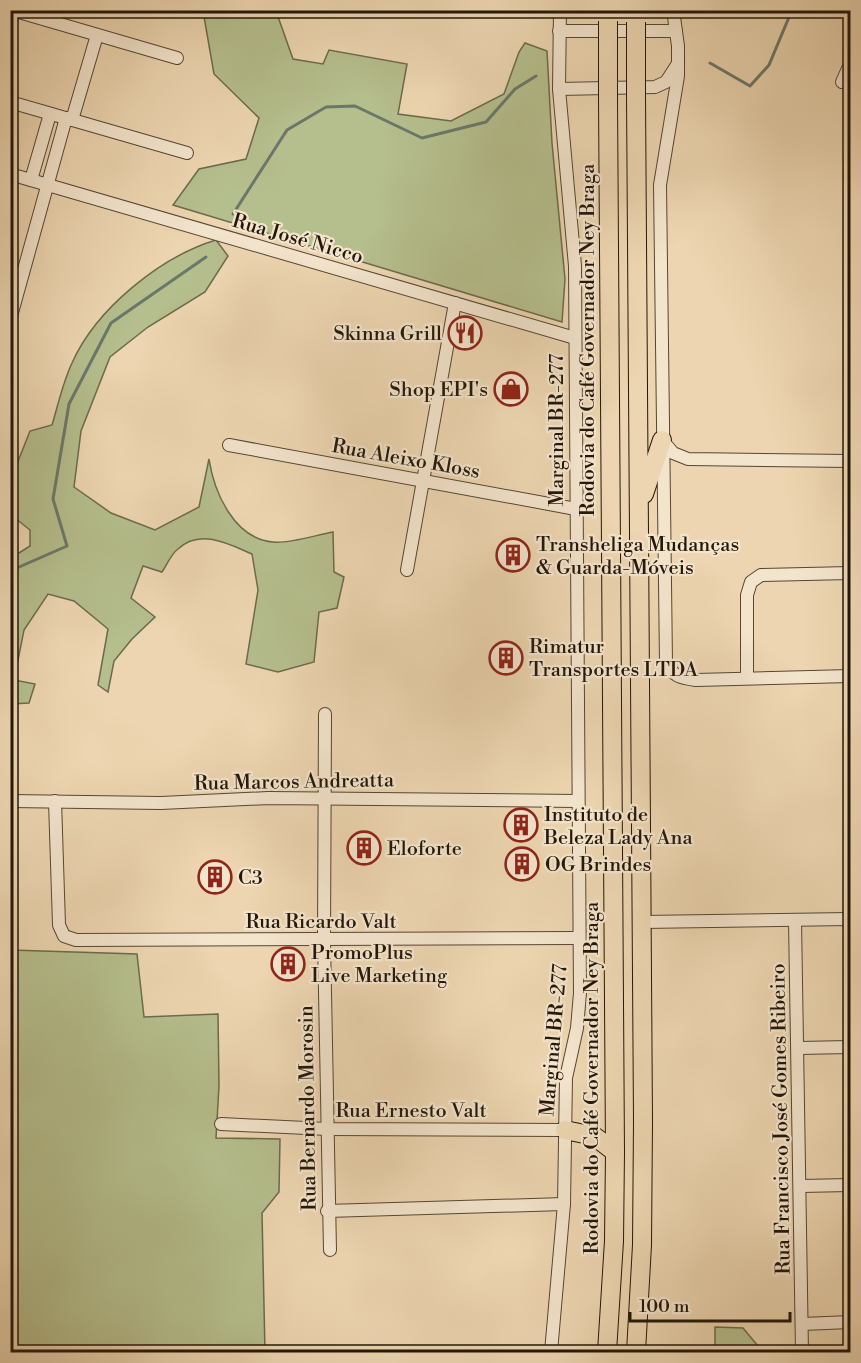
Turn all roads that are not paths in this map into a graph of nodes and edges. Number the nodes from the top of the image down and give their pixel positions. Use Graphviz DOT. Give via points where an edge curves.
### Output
graph roads {
  1 [pos="12,10"];
  2 [pos="560,10"];
  3 [pos="673,10"];
  4 [pos="608,23"];
  5 [pos="636,23"];
  6 [pos="676,30"];
  7 [pos="559,31"];
  8 [pos="97,35"];
  9 [pos="177,58"];
  10 [pos="678,61"];
  11 [pos="850,64"];
  12 [pos="842,82"];
  13 [pos="559,89"];
  14 [pos="10,102"];
  15 [pos="50,114"];
  16 [pos="69,119"];
  17 [pos="187,153"];
  18 [pos="10,174"];
  19 [pos="32,180"];
  20 [pos="49,186"];
  21 [pos="455,303"];
  22 [pos="10,320"];
  23 [pos="575,338"];
  24 [pos="662,440"];
  25 [pos="230,445"];
  26 [pos="850,461"];
  27 [pos="423,480"];
  28 [pos="639,507"];
  29 [pos="576,509"];
  30 [pos="407,570"];
  31 [pos="850,573"];
  32 [pos="850,676"];
  33 [pos="747,677"];
  34 [pos="325,714"];
  35 [pos="325,799"];
  36 [pos="10,801"];
  37 [pos="55,801"];
  38 [pos="578,801"];
  39 [pos="850,919"];
  40 [pos="795,920"];
  41 [pos="642,922"];
  42 [pos="579,938"];
  43 [pos="324,940"];
  44 [pos="850,1047"];
  45 [pos="799,1048"];
  46 [pos="222,1124"];
  47 [pos="327,1129"];
  48 [pos="565,1130"];
  49 [pos="615,1152"];
  50 [pos="850,1185"];
  51 [pos="801,1186"];
  52 [pos="564,1204"];
  53 [pos="327,1211"];
  54 [pos="330,1250"];
  55 [pos="850,1322"];
  56 [pos="803,1324"];
  57 [pos="551,1353"];
  58 [pos="607,1353"];
  59 [pos="637,1353"];
  60 [pos="802,1353"];
  1 -- 8 [label="street"];
  2 -- 7 [label="street, Marginal BR-277"];
  3 -- 6 [label="street"];
  4 -- 49 [label="highway, Rodovia do Café Governador Ney Braga"];
  5 -- 28 [label="highway"];
  6 -- 7 [label="street"];
  6 -- 10 [label="street"];
  7 -- 13 [label="street, Marginal BR-277"];
  8 -- 9 [label="street"];
  8 -- 16 [label="street"];
  10 -- 13 [label="street" via="666,82 655,87"];
  10 -- 24 [label="street" via="660,185"];
  11 -- 12 [label="street"];
  13 -- 23 [label="street, Marginal BR-277" via="574,242"];
  14 -- 15 [label="street"];
  15 -- 16 [label="street"];
  15 -- 19 [label="street"];
  16 -- 17 [label="street"];
  16 -- 20 [label="street"];
  18 -- 19 [label="street, Rua José Nicco"];
  19 -- 20 [label="street, Rua José Nicco"];
  20 -- 21 [label="street, Rua José Nicco"];
  20 -- 22 [label="street"];
  21 -- 23 [label="street, Rua José Nicco"];
  21 -- 27 [label="street"];
  23 -- 29 [label="street, Marginal BR-277"];
  24 -- 26 [label="street" via="673,453 688,459"];
  24 -- 28 [label="highway"];
  24 -- 33 [label="street" via="666,662 680,678"];
  25 -- 27 [label="street, Rua Aleixo Kloss"];
  27 -- 29 [label="street, Rua Aleixo Kloss"];
  27 -- 30 [label="street"];
  28 -- 41 [label="highway"];
  29 -- 38 [label="street, Marginal BR-277"];
  31 -- 33 [label="street" via="761,575 751,582 747,595"];
  32 -- 33 [label="street"];
  34 -- 35 [label="street, Rua Bernardo Morosin"];
  35 -- 37 [label="street, Rua Marcos Andreatta"];
  35 -- 38 [label="street, Rua Marcos Andreatta"];
  35 -- 43 [label="street, Rua Bernardo Morosin"];
  36 -- 37 [label="street, Rua Marcos Andreatta"];
  37 -- 43 [label="street, Rua Ricardo Valt" via="58,919 64,936 82,941"];
  38 -- 42 [label="street, Marginal BR-277"];
  39 -- 40 [label="street"];
  40 -- 41 [label="street"];
  40 -- 45 [label="street, Rua Francisco José Gomes Ribeiro"];
  41 -- 59 [label="highway" via="643,1165"];
  42 -- 43 [label="street, Rua Ricardo Valt"];
  42 -- 48 [label="street, Marginal BR-277" via="579,1017 566,1078"];
  43 -- 47 [label="street, Rua Bernardo Morosin"];
  44 -- 45 [label="street"];
  45 -- 51 [label="street, Rua Francisco José Gomes Ribeiro"];
  46 -- 47 [label="street, Rua Ernesto Valt"];
  47 -- 48 [label="street, Rua Ernesto Valt"];
  47 -- 53 [label="street, Rua Bernardo Morosin"];
  48 -- 49 [label="highway" via="594,1136"];
  48 -- 52 [label="street, Marginal BR-277"];
  49 -- 58 [label="highway, Rodovia do Café Governador Ney Braga"];
  50 -- 51 [label="street"];
  51 -- 56 [label="street, Rua Francisco José Gomes Ribeiro"];
  52 -- 53 [label="street"];
  52 -- 57 [label="street, Marginal BR-277"];
  53 -- 54 [label="street, Rua Bernardo Morosin"];
  55 -- 56 [label="street"];
  56 -- 60 [label="street, Rua Francisco José Gomes Ribeiro"];
}
